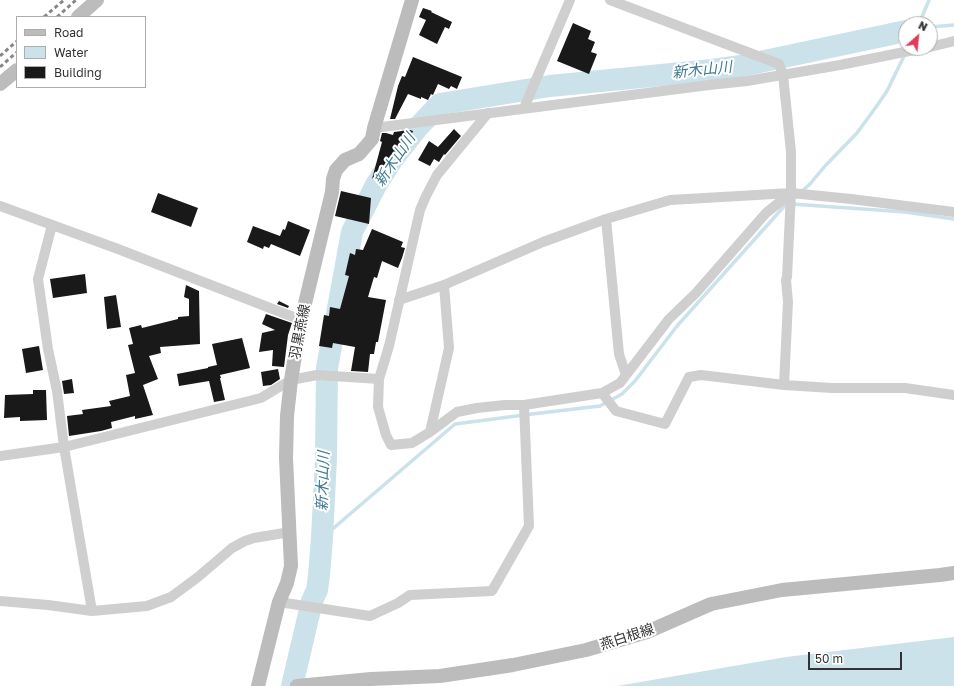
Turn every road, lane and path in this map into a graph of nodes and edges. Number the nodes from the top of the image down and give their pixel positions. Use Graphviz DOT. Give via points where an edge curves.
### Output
graph roads {
  1 [pos="98,0"];
  2 [pos="412,0"];
  3 [pos="570,0"];
  4 [pos="610,0"];
  5 [pos="79,16"];
  6 [pos="954,41"];
  7 [pos="938,45"];
  8 [pos="898,53"];
  9 [pos="16,71"];
  10 [pos="783,75"];
  11 [pos="0,84"];
  12 [pos="524,108"];
  13 [pos="488,113"];
  14 [pos="374,128"];
  15 [pos="791,193"];
  16 [pos="0,206"];
  17 [pos="954,212"];
  18 [pos="606,219"];
  19 [pos="52,225"];
  20 [pos="444,285"];
  21 [pos="399,300"];
  22 [pos="301,320"];
  23 [pos="626,375"];
  24 [pos="291,380"];
  25 [pos="379,380"];
  26 [pos="784,385"];
  27 [pos="602,393"];
  28 [pos="954,395"];
  29 [pos="524,405"];
  30 [pos="430,432"];
  31 [pos="64,447"];
  32 [pos="0,456"];
  33 [pos="290,532"];
  34 [pos="954,573"];
  35 [pos="0,601"];
  36 [pos="279,602"];
  37 [pos="92,611"];
  38 [pos="258,686"];
  39 [pos="297,686"];
  1 -- 5 [label="main road"];
  2 -- 14 [label="main road, 羽黒燕線"];
  3 -- 12 [label="street"];
  4 -- 10 [label="street" via="779,64"];
  6 -- 7 [label="street"];
  8 -- 10 [label="street"];
  9 -- 11 [label="main road"];
  10 -- 12 [label="street"];
  10 -- 15 [label="street" via="791,152"];
  12 -- 13 [label="street"];
  13 -- 14 [label="street"];
  13 -- 21 [label="street" via="437,174 426,196 420,210"];
  14 -- 22 [label="main road, 羽黒燕線" via="372,139 359,154 345,160 336,170"];
  15 -- 17 [label="street"];
  15 -- 18 [label="street" via="670,200"];
  15 -- 23 [label="street" via="766,213 670,319"];
  15 -- 26 [label="street"];
  16 -- 19 [label="street"];
  18 -- 20 [label="street" via="543,242"];
  18 -- 23 [label="street" via="619,354"];
  19 -- 22 [label="street"];
  19 -- 31 [label="street" via="38,279"];
  20 -- 21 [label="street"];
  20 -- 30 [label="street" via="449,348"];
  21 -- 25 [label="street"];
  22 -- 24 [label="main road, 羽黒燕線"];
  23 -- 27 [label="street" via="620,383"];
  24 -- 25 [label="street" via="317,375"];
  24 -- 31 [label="street" via="261,398"];
  24 -- 33 [label="main road, 羽黒燕線" via="286,458"];
  25 -- 30 [label="street" via="378,407 391,445 412,443"];
  26 -- 27 [label="street" via="701,374 689,377 665,424 616,411"];
  26 -- 28 [label="street" via="905,388"];
  27 -- 29 [label="street"];
  29 -- 30 [label="street" via="476,408 458,412"];
  29 -- 36 [label="street" via="529,526 492,591 410,595 398,604 370,616"];
  31 -- 32 [label="street"];
  31 -- 37 [label="street"];
  33 -- 36 [label="main road, 羽黒燕線" via="291,566"];
  33 -- 37 [label="street" via="254,538 232,548 171,597 147,606"];
  34 -- 39 [label="main road, 燕白根線" via="782,590 718,602 647,632 586,650 513,665 440,676"];
  35 -- 37 [label="street"];
  36 -- 38 [label="main road, 羽黒燕線"];
}
